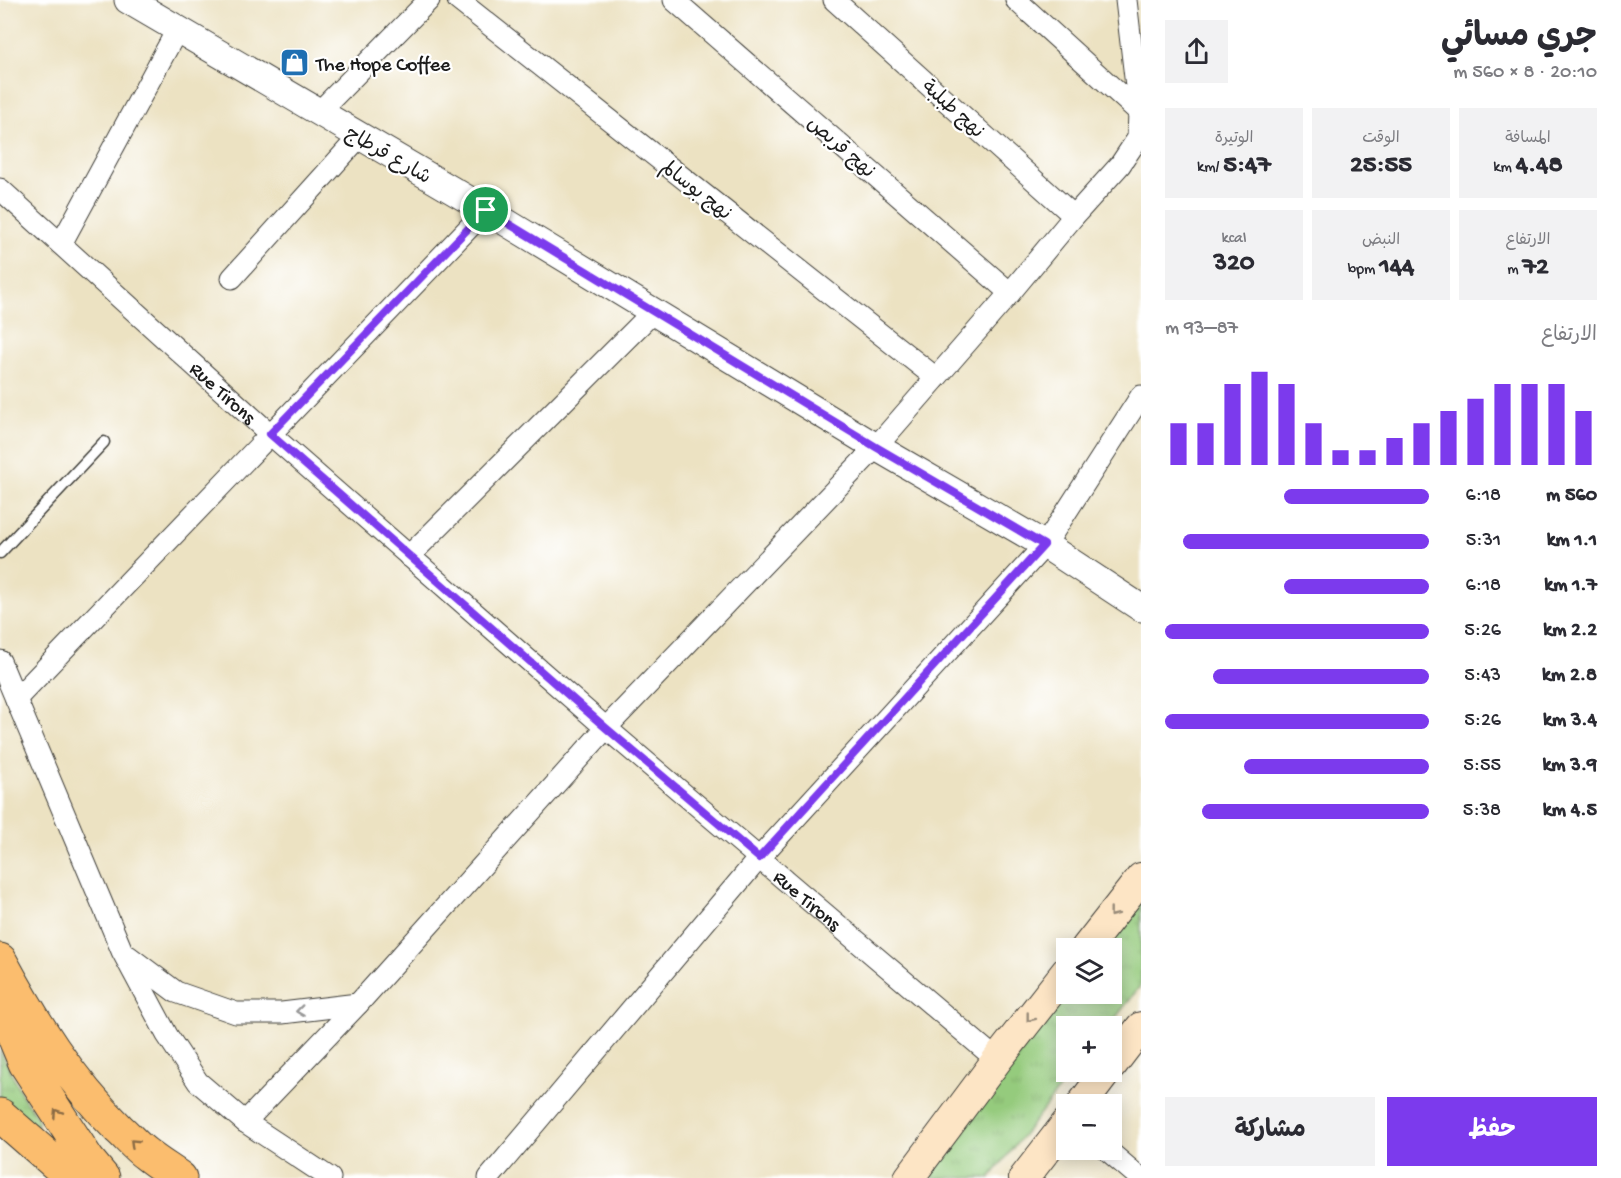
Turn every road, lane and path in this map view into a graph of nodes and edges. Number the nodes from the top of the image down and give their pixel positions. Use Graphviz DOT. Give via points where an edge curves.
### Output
graph roads {
  1 [pos="128,0"];
  2 [pos="429,0"];
  3 [pos="458,0"];
  4 [pos="674,0"];
  5 [pos="834,0"];
  6 [pos="1016,0"];
  7 [pos="1126,0"];
  8 [pos="177,30"];
  9 [pos="1139,112"];
  10 [pos="318,113"];
  11 [pos="360,137"];
  12 [pos="0,189"];
  13 [pos="486,210"];
  14 [pos="1074,216"];
  15 [pos="61,243"];
  16 [pos="232,278"];
  17 [pos="1010,293"];
  18 [pos="653,312"];
  19 [pos="936,378"];
  20 [pos="1141,396"];
  21 [pos="270,434"];
  22 [pos="104,442"];
  23 [pos="876,447"];
  24 [pos="1044,545"];
  25 [pos="0,553"];
  26 [pos="409,556"];
  27 [pos="1141,608"];
  28 [pos="0,661"];
  29 [pos="16,699"];
  30 [pos="606,728"];
  31 [pos="759,858"];
  32 [pos="1141,878"];
  33 [pos="1094,938"];
  34 [pos="122,951"];
  35 [pos="0,960"];
  36 [pos="1056,985"];
  37 [pos="0,1003"];
  38 [pos="358,1004"];
  39 [pos="1141,1027"];
  40 [pos="1122,1052"];
  41 [pos="997,1060"];
  42 [pos="1099,1082"];
  43 [pos="1090,1094"];
  44 [pos="0,1115"];
  45 [pos="245,1122"];
  46 [pos="1056,1137"];
  47 [pos="1119,1160"];
  48 [pos="72,1178"];
  49 [pos="103,1178"];
  50 [pos="180,1178"];
  51 [pos="330,1178"];
  52 [pos="489,1178"];
  53 [pos="909,1178"];
  54 [pos="1024,1178"];
  55 [pos="1140,1178"];
  1 -- 8 [label="street, شارع قرطاج"];
  2 -- 10 [label="street"];
  3 -- 19 [label="street, نهج بوسالم"];
  4 -- 17 [label="street, نهج قربص"];
  5 -- 14 [label="street, نهج طبلبة"];
  6 -- 9 [label="street"];
  7 -- 9 [label="street"];
  8 -- 10 [label="street, شارع قرطاج"];
  8 -- 15 [label="street"];
  9 -- 14 [label="street" via="1138,138 1120,165"];
  10 -- 11 [label="street, شارع قرطاج"];
  11 -- 13 [label="street, شارع قرطاج"];
  11 -- 16 [label="street"];
  12 -- 15 [label="street, Rue Tirons"];
  13 -- 18 [label="street, شارع قرطاج"];
  13 -- 21 [label="street"];
  14 -- 17 [label="street"];
  15 -- 21 [label="street, Rue Tirons"];
  17 -- 19 [label="street"];
  18 -- 23 [label="street, شارع قرطاج"];
  18 -- 26 [label="street"];
  19 -- 23 [label="street"];
  20 -- 24 [label="street"];
  21 -- 26 [label="street, Rue Tirons"];
  21 -- 29 [label="street"];
  22 -- 25 [label="lane"];
  23 -- 24 [label="street, شارع قرطاج"];
  23 -- 30 [label="street"];
  24 -- 27 [label="street, شارع قرطاج"];
  24 -- 31 [label="street"];
  26 -- 30 [label="street, Rue Tirons"];
  28 -- 29 [label="street"];
  29 -- 34 [label="street"];
  30 -- 31 [label="street, Rue Tirons"];
  30 -- 38 [label="street"];
  31 -- 41 [label="street, Rue Tirons"];
  31 -- 52 [label="street"];
  32 -- 33 [label="main road, one-way"];
  38 -- 34 [label="street, one-way" via="282,1013 236,1013 176,992"];
  34 -- 45 [label="street" via="167,1035 198,1082"];
  50 -- 35 [label="highway, one-way" via="144,1153 84,1090 31,1015"];
  36 -- 41 [label="main road, one-way"];
  49 -- 37 [label="highway, one-way" via="25,1064"];
  38 -- 45 [label="street"];
  39 -- 40 [label="main road"];
  41 -- 53 [label="main road"];
  42 -- 43 [label="main road"];
  44 -- 48 [label="highway"];
  45 -- 51 [label="street"];
  46 -- 54 [label="main road"];
  47 -- 55 [label="street"];
}
